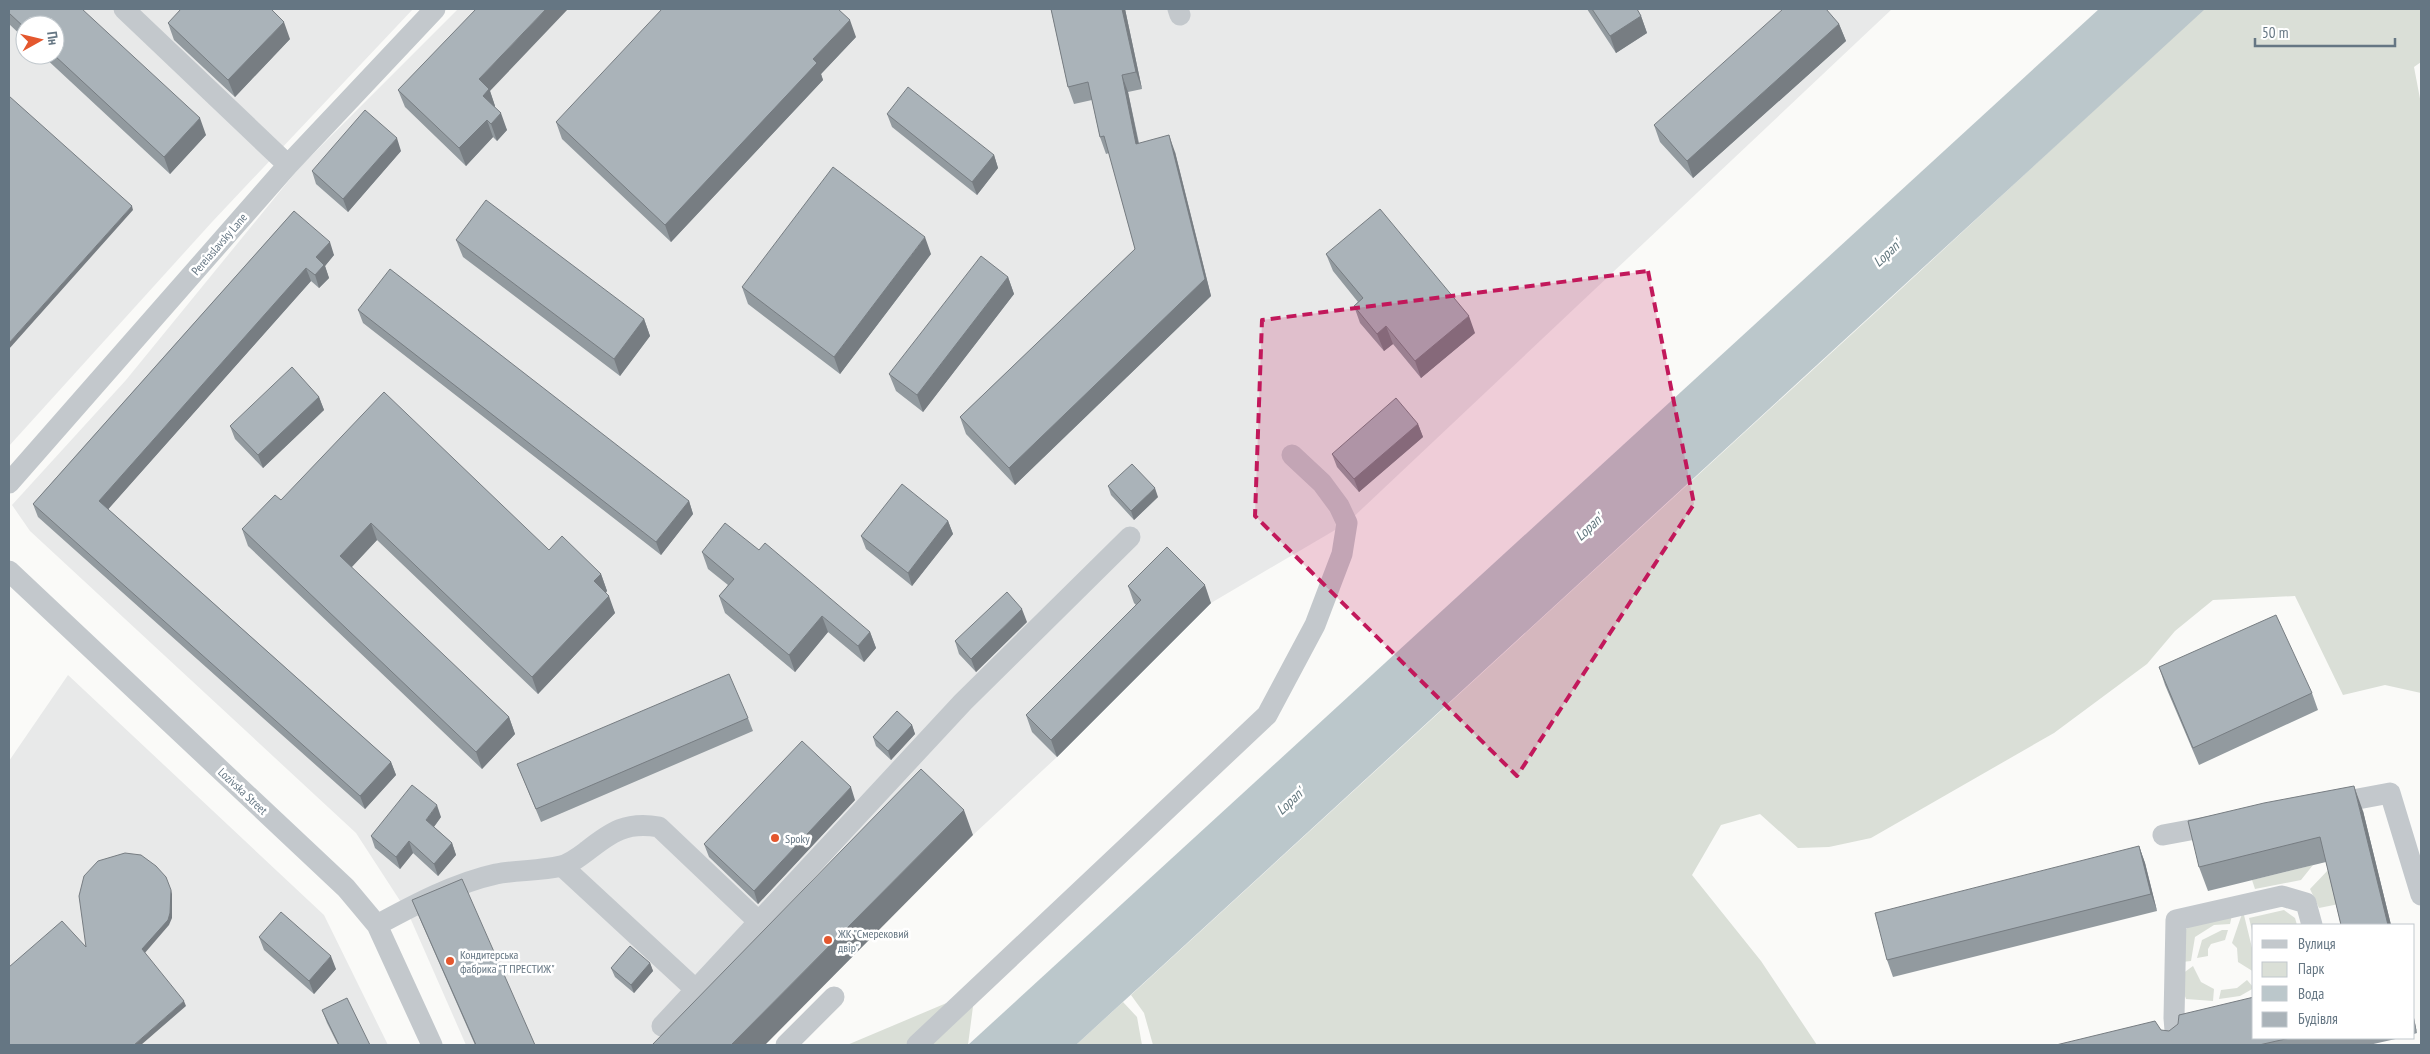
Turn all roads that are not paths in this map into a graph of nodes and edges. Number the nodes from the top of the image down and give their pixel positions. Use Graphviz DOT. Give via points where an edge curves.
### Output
graph roads {
  1 [pos="124,9"];
  2 [pos="435,9"];
  3 [pos="288,165"];
  4 [pos="1292,455"];
  5 [pos="9,484"];
  6 [pos="1130,537"];
  7 [pos="9,571"];
  8 [pos="2314,807"];
  9 [pos="2238,821"];
  10 [pos="2163,835"];
  11 [pos="562,866"];
  12 [pos="2421,895"];
  13 [pos="759,922"];
  14 [pos="2312,924"];
  15 [pos="377,925"];
  16 [pos="696,990"];
  17 [pos="834,997"];
  18 [pos="662,1026"];
  19 [pos="2176,1043"];
  20 [pos="432,1045"];
  21 [pos="786,1045"];
  22 [pos="917,1045"];
  1 -- 3 [label="street"];
  2 -- 3 [label="street, Pereiaslavsky Lane"];
  3 -- 5 [label="street, Pereiaslavsky Lane"];
  4 -- 22 [label="street" via="1322,483 1347,522 1342,554 1314,625 1267,715"];
  6 -- 13 [label="street" via="963,702"];
  7 -- 15 [label="street, Lozivska Street" via="346,888"];
  8 -- 12 [label="street" via="2390,793"];
  9 -- 10 [label="street"];
  11 -- 13 [label="street" via="628,825 659,827"];
  11 -- 15 [label="street" via="496,874 457,886"];
  11 -- 16 [label="street"];
  13 -- 16 [label="street"];
  14 -- 19 [label="street" via="2306,903 2282,896 2176,920 2182,1016"];
  15 -- 20 [label="street, Lozivska Street"];
  16 -- 18 [label="street"];
  17 -- 21 [label="street"];
}
